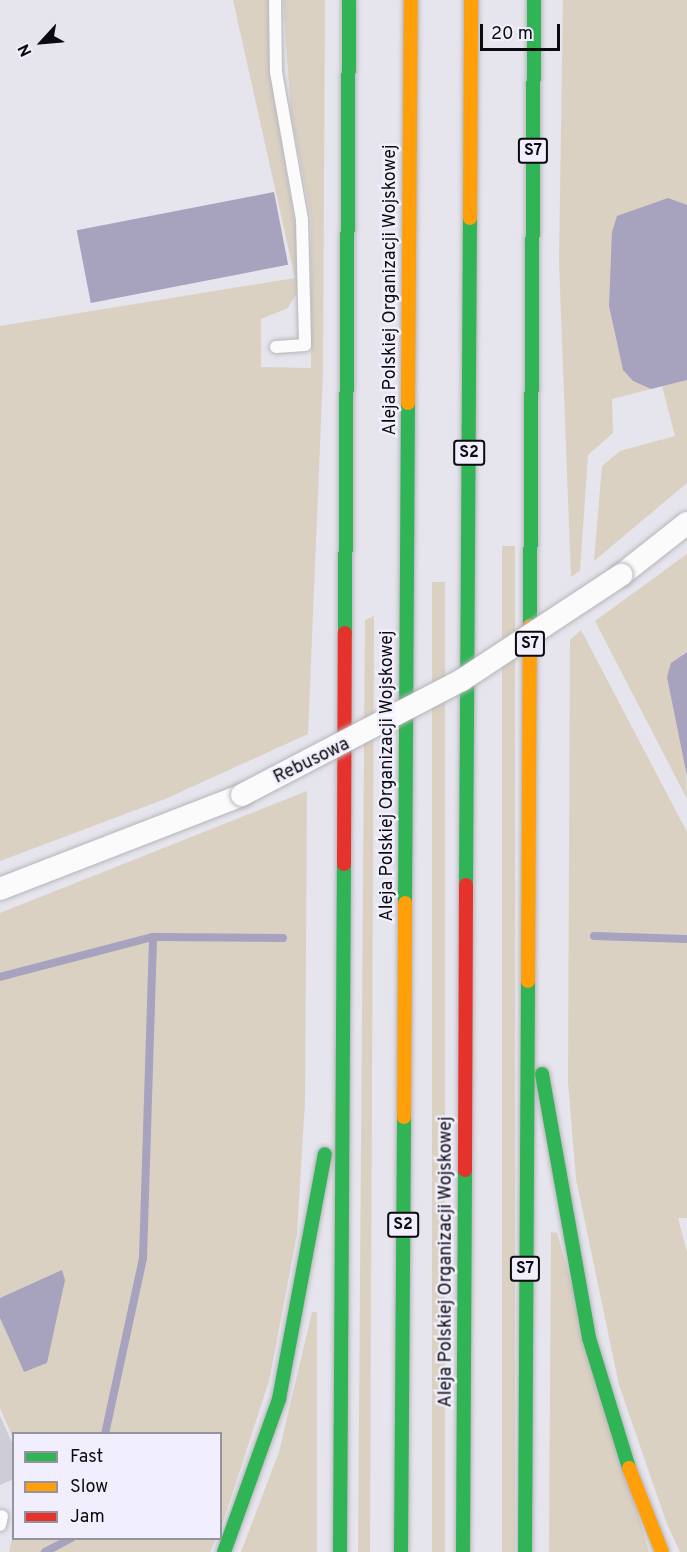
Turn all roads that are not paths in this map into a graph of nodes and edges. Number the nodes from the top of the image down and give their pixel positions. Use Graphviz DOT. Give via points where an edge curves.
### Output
graph roads {
  1 [pos="275,0"];
  2 [pos="349,0"];
  3 [pos="411,0"];
  4 [pos="471,0"];
  5 [pos="534,0"];
  6 [pos="276,347"];
  7 [pos="687,524"];
  8 [pos="0,889"];
  9 [pos="528,986"];
  10 [pos="340,1057"];
  11 [pos="224,1552"];
  12 [pos="340,1552"];
  13 [pos="401,1552"];
  14 [pos="463,1552"];
  15 [pos="525,1552"];
  16 [pos="662,1552"];
  1 -- 6 [label="lane" via="276,72 302,220 305,345"];
  2 -- 10 [label="highway"];
  3 -- 13 [label="highway, Aleja Polskiej Organizacji Wojskowej / S2"];
  4 -- 14 [label="highway, Aleja Polskiej Organizacji Wojskowej / S2"];
  5 -- 9 [label="highway, S7"];
  7 -- 8 [label="street, Rebusowa, bridge" via="621,575 462,680 242,795"];
  9 -- 15 [label="highway, S7"];
  9 -- 16 [label="highway" via="589,1338 623,1454"];
  10 -- 11 [label="highway" via="279,1399"];
  10 -- 12 [label="highway"];
}
